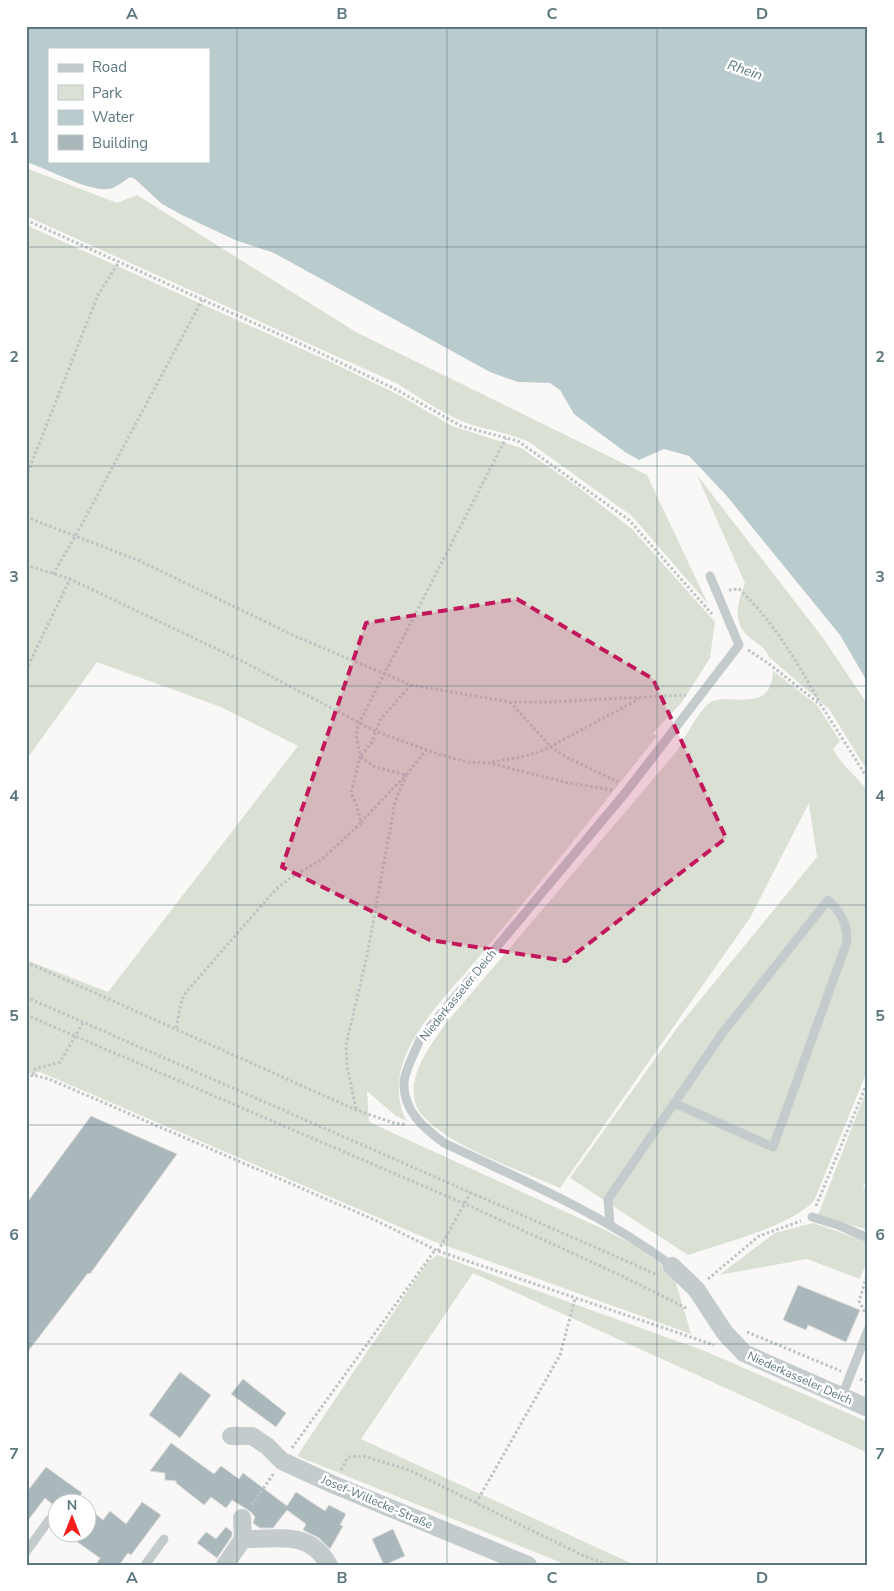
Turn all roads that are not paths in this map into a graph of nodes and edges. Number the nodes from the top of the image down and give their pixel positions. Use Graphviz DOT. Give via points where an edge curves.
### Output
graph roads {
  1 [pos="712,580"];
  2 [pos="674,1103"];
  3 [pos="812,1218"];
  4 [pos="610,1223"];
  5 [pos="868,1238"];
  6 [pos="684,1278"];
  7 [pos="868,1330"];
  8 [pos="842,1396"];
  9 [pos="868,1408"];
  10 [pos="231,1436"];
  11 [pos="242,1518"];
  12 [pos="48,1521"];
  13 [pos="164,1539"];
  14 [pos="243,1539"];
  15 [pos="26,1552"];
  16 [pos="145,1565"];
  17 [pos="225,1565"];
  18 [pos="329,1565"];
  19 [pos="528,1565"];
  1 -- 4 [label="lane, Niederkasseler Deich" via="739,645 626,792 420,1039 403,1082 407,1105 422,1127 444,1143"];
  2 -- 2 [label="lane" via="724,1031 828,900 841,912 847,926 847,942 772,1147"];
  2 -- 4 [label="lane" via="608,1199"];
  3 -- 5 [label="lane"];
  4 -- 6 [label="lane, Niederkasseler Deich" via="640,1242"];
  6 -- 8 [label="street, Niederkasseler Deich" via="744,1353"];
  7 -- 8 [label="lane"];
  8 -- 9 [label="street, Niederkasseler Deich"];
  10 -- 19 [label="street, Josef-Willecke-Straße" via="252,1436 282,1461"];
  11 -- 14 [label="street"];
  12 -- 15 [label="lane"];
  13 -- 16 [label="lane"];
  14 -- 17 [label="street"];
  14 -- 18 [label="street" via="281,1537 302,1541 317,1548"];
}
